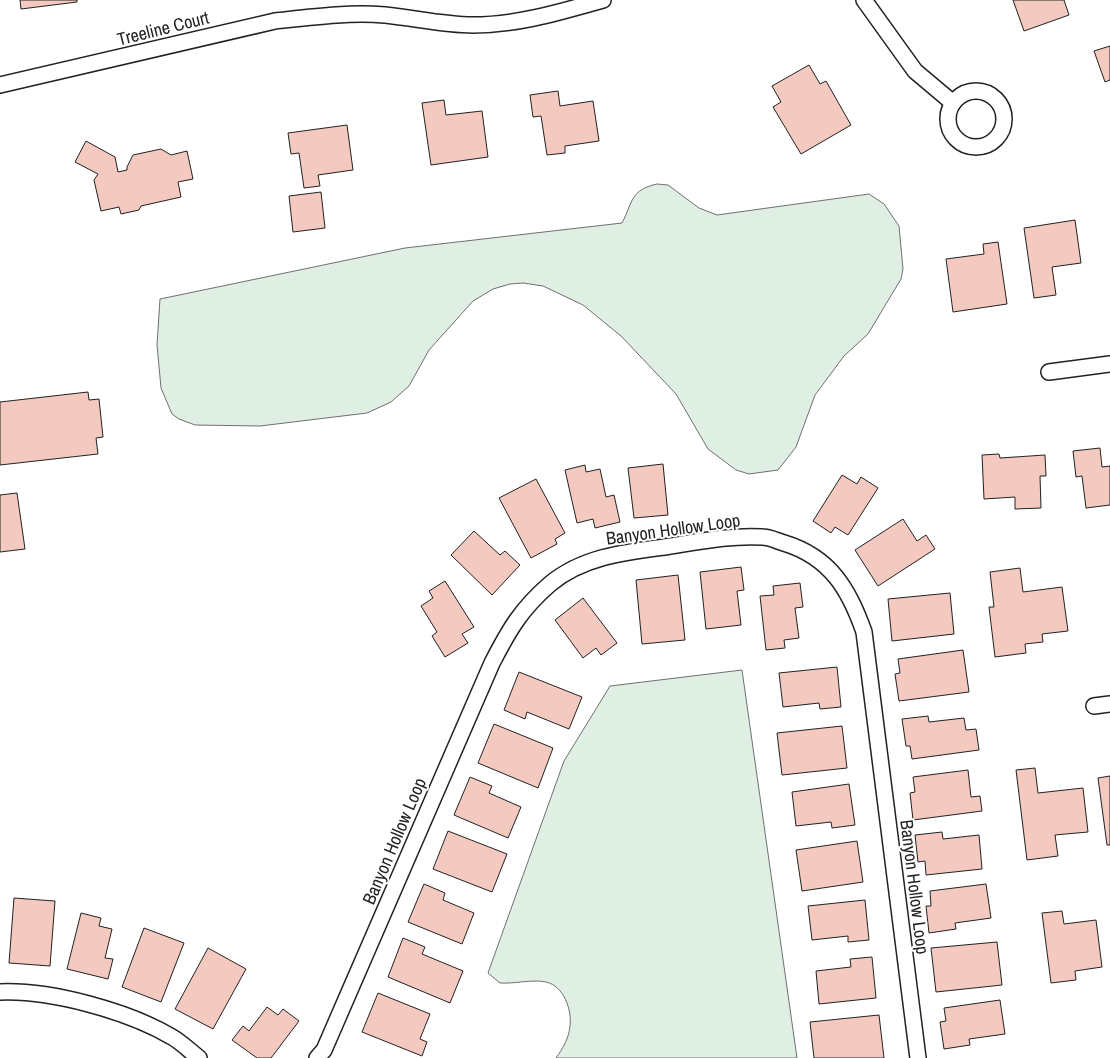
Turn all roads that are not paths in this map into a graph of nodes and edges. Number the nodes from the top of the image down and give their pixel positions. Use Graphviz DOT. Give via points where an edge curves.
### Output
graph roads {
  1 [pos="603,0"];
  2 [pos="864,0"];
  3 [pos="0,85"];
  4 [pos="953,103"];
  5 [pos="1110,364"];
  6 [pos="1049,372"];
  7 [pos="1110,704"];
  8 [pos="1094,706"];
  9 [pos="0,992"];
  10 [pos="199,1058"];
  11 [pos="317,1058"];
  12 [pos="918,1058"];
  1 -- 3 [label="street, Treeline Court" via="500,24 462,25 364,14 275,21"];
  2 -- 4 [label="street" via="915,71"];
  5 -- 6 [label="street"];
  7 -- 8 [label="street"];
  9 -- 10 [label="street" via="78,1000 172,1037"];
  11 -- 12 [label="street, Banyon Hollow Loop" via="324,1050 492,663 516,618 551,583 589,562 616,553 736,537 765,537 798,547 828,567 844,585 864,632"];
}
